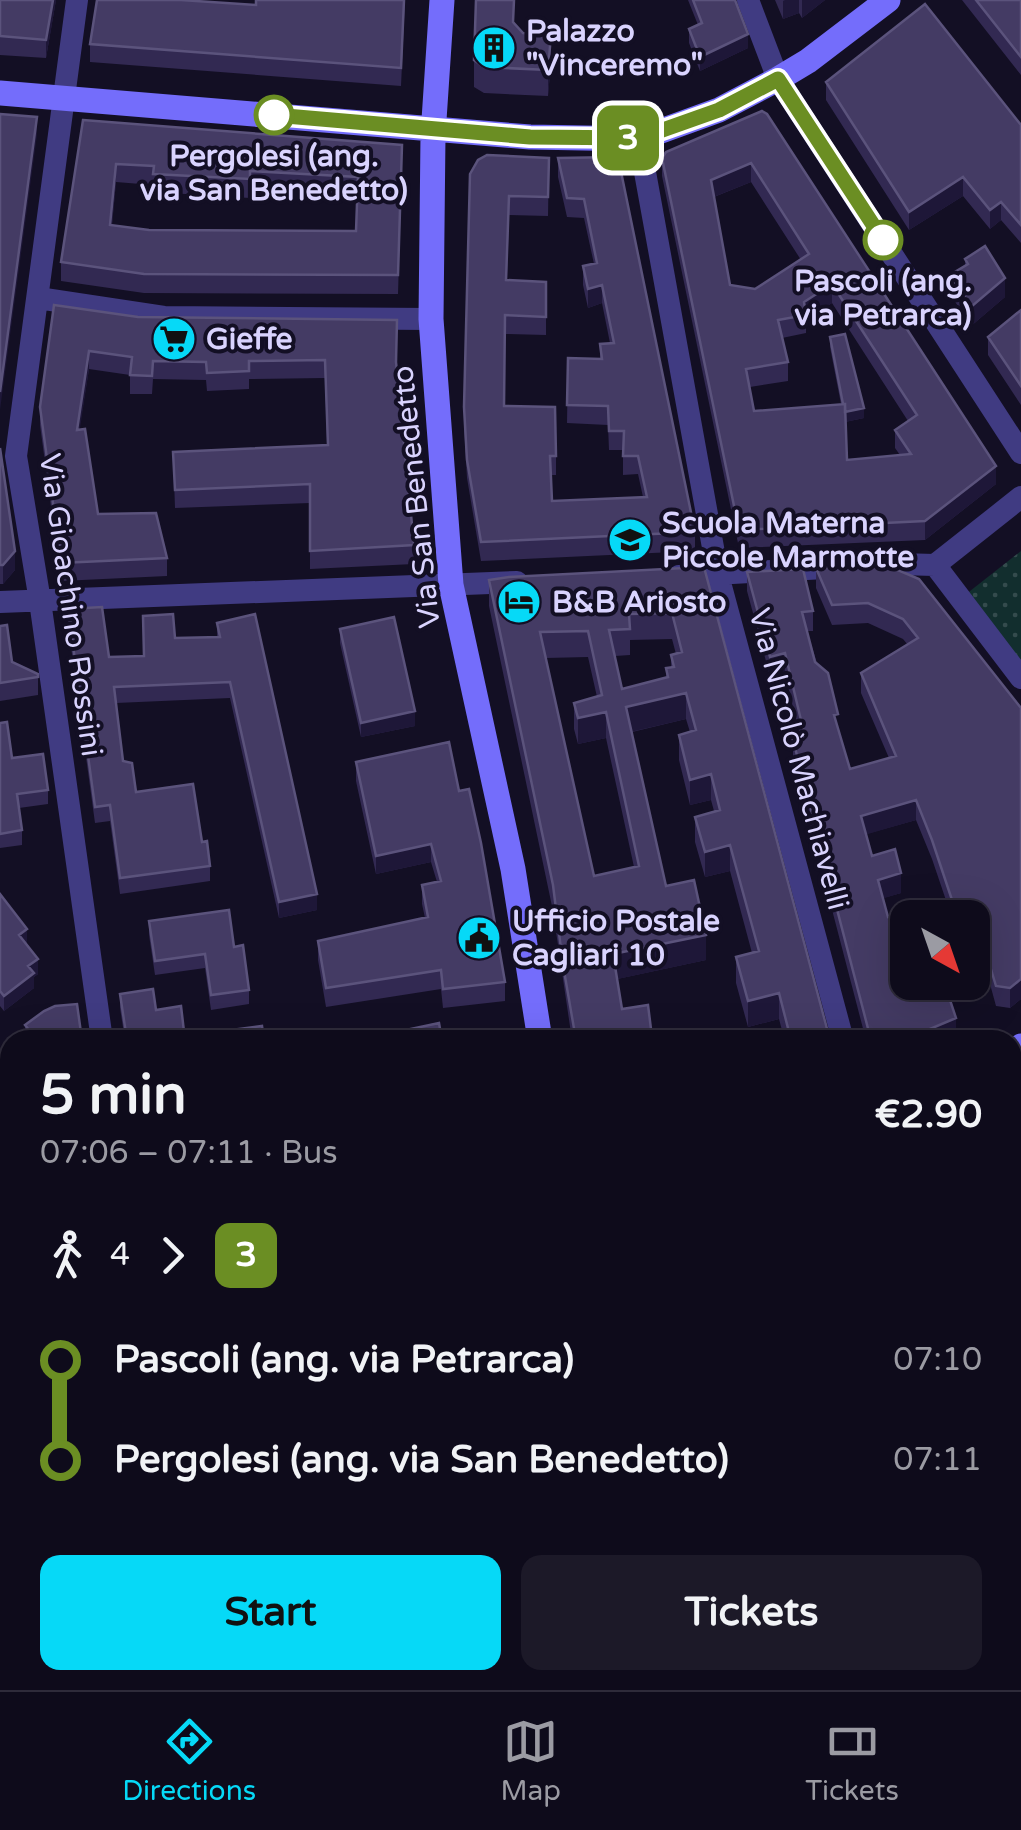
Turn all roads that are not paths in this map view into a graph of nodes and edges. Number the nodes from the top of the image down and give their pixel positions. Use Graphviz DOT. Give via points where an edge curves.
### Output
graph roads {
  1 [pos="77,0"];
  2 [pos="442,0"];
  3 [pos="748,0"];
  4 [pos="888,0"];
  5 [pos="778,79"];
  6 [pos="0,92"];
  7 [pos="64,98"];
  8 [pos="433,128"];
  9 [pos="640,138"];
  10 [pos="38,298"];
  11 [pos="432,319"];
  12 [pos="1021,453"];
  13 [pos="1021,496"];
  14 [pos="935,565"];
  15 [pos="718,574"];
  16 [pos="659,577"];
  17 [pos="548,581"];
  18 [pos="452,585"];
  19 [pos="40,600"];
  20 [pos="0,602"];
  21 [pos="1021,678"];
  22 [pos="101,1030"];
  23 [pos="538,1030"];
  24 [pos="840,1030"];
  1 -- 7 [label="street, Via Gioachino Rossini"];
  2 -- 8 [label="main road, Via San Benedetto"];
  3 -- 5 [label="street"];
  4 -- 5 [label="main road"];
  5 -- 9 [label="main road" via="719,110"];
  5 -- 12 [label="street"];
  6 -- 7 [label="main road"];
  7 -- 8 [label="main road"];
  7 -- 10 [label="street, Via Gioachino Rossini"];
  8 -- 9 [label="main road"];
  8 -- 11 [label="main road, Via San Benedetto"];
  9 -- 15 [label="street, Via Nicolò Machiavelli"];
  10 -- 11 [label="street" via="164,317"];
  10 -- 19 [label="street, Via Gioachino Rossini" via="16,456"];
  11 -- 18 [label="main road, Via San Benedetto"];
  13 -- 14 [label="street"];
  14 -- 15 [label="street"];
  14 -- 21 [label="street"];
  15 -- 16 [label="street"];
  15 -- 24 [label="street, Via Nicolò Machiavelli"];
  17 -- 18 [label="street"];
  18 -- 19 [label="street"];
  18 -- 23 [label="main road, Via San Benedetto" via="513,869"];
  19 -- 20 [label="street"];
  19 -- 22 [label="street, Via Gioachino Rossini"];
}
